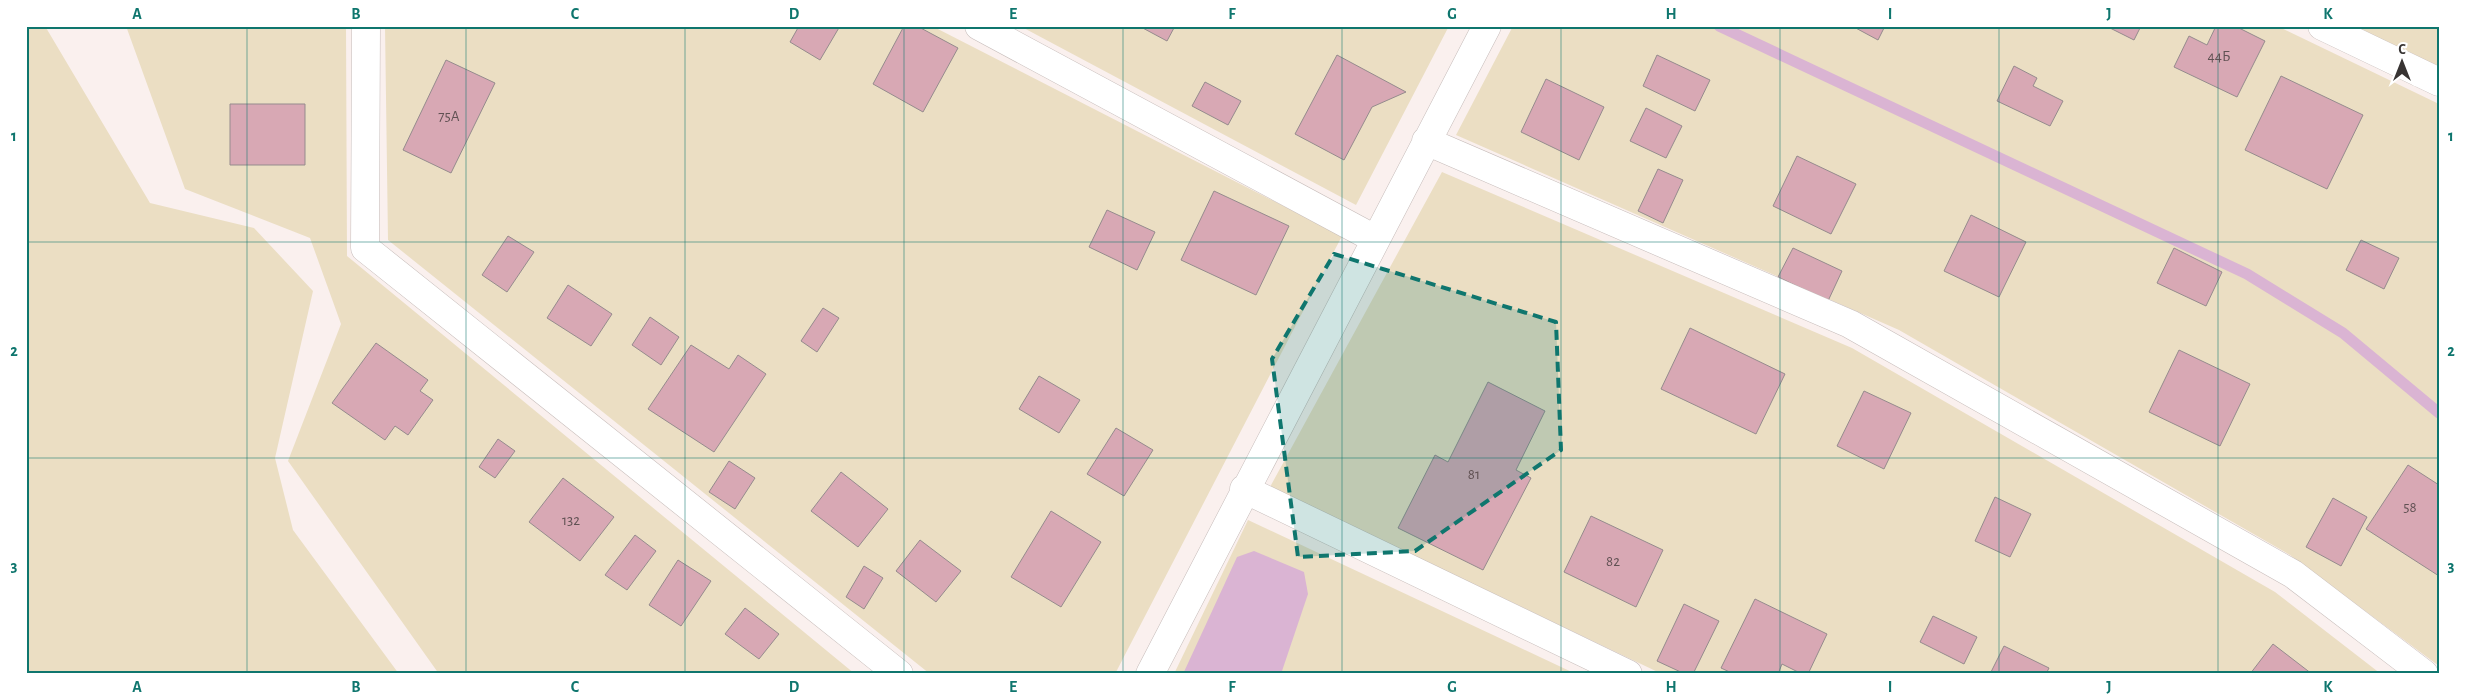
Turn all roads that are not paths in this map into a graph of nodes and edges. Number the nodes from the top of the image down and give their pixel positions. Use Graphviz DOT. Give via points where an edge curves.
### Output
graph roads {
  1 [pos="366,26"];
  2 [pos="979,26"];
  3 [pos="1487,26"];
  4 [pos="2322,26"];
  5 [pos="2439,82"];
  6 [pos="1426,141"];
  7 [pos="1375,239"];
  8 [pos="1244,489"];
  9 [pos="899,674"];
  10 [pos="1150,674"];
  11 [pos="1628,674"];
  12 [pos="2424,674"];
  1 -- 9 [label="street" via="365,248"];
  2 -- 7 [label="street"];
  3 -- 6 [label="street"];
  4 -- 5 [label="street"];
  6 -- 7 [label="street"];
  6 -- 12 [label="street" via="1850,324 2293,574"];
  7 -- 8 [label="street"];
  8 -- 10 [label="street"];
  8 -- 11 [label="street"];
}
